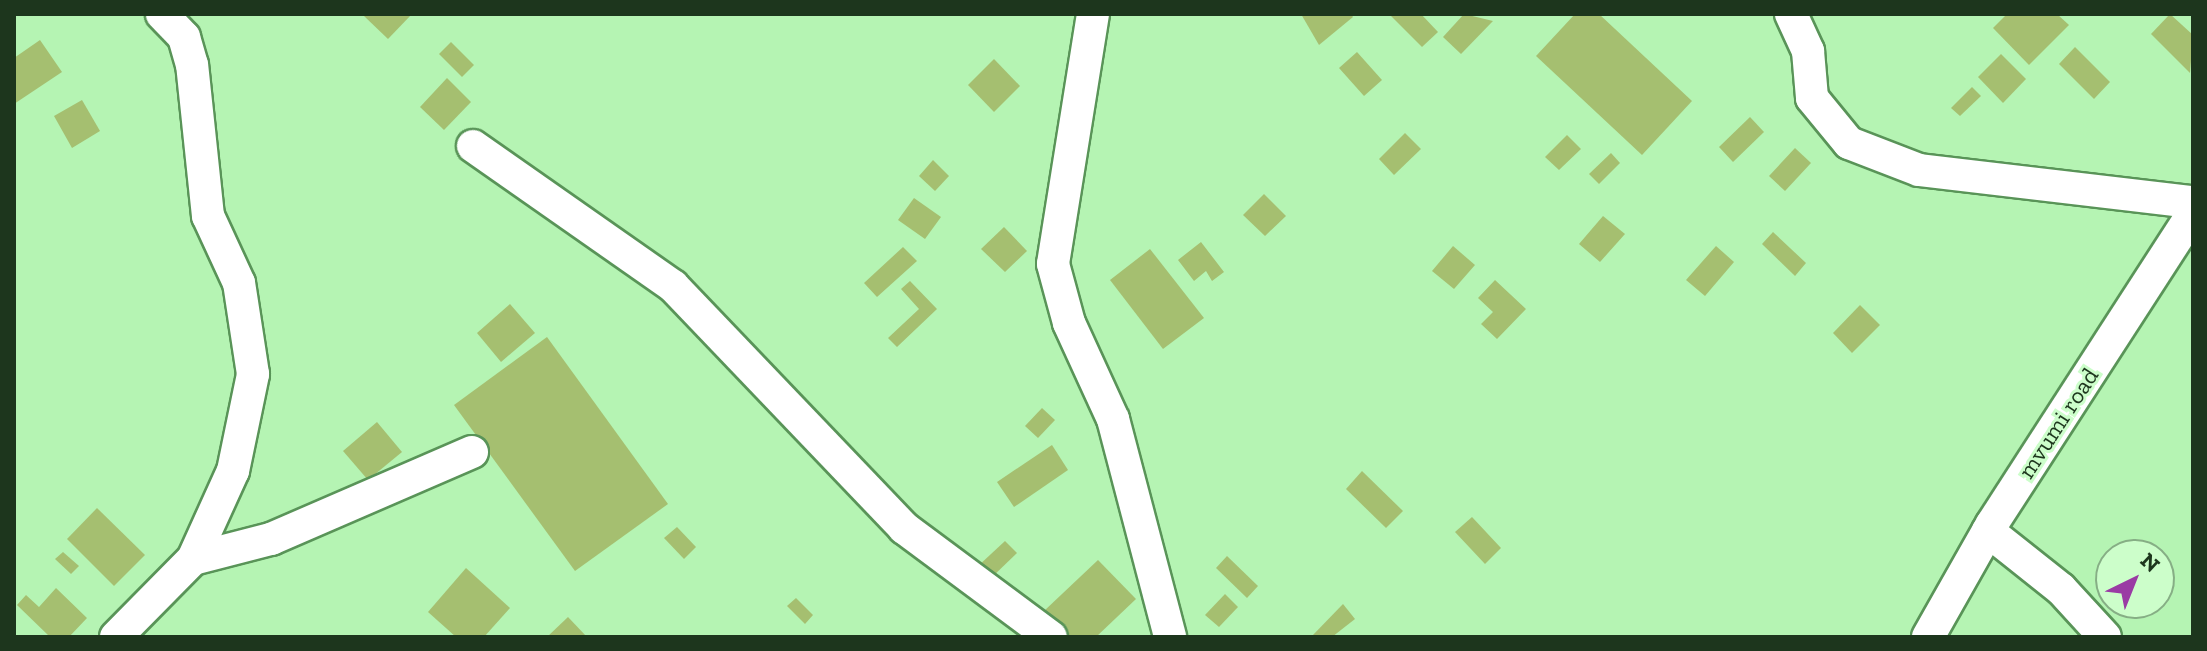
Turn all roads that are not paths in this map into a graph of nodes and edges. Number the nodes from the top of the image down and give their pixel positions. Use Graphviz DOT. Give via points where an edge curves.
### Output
graph roads {
  1 [pos="162,14"];
  2 [pos="1093,14"];
  3 [pos="1791,14"];
  4 [pos="473,146"];
  5 [pos="2193,202"];
  6 [pos="2193,213"];
  7 [pos="472,452"];
  8 [pos="1988,531"];
  9 [pos="193,559"];
  10 [pos="116,637"];
  11 [pos="1051,637"];
  12 [pos="1170,637"];
  13 [pos="1928,637"];
  14 [pos="2105,637"];
  1 -- 9 [label="street" via="184,37 192,65 208,216 239,283 253,374 233,471"];
  2 -- 12 [label="street" via="1053,264 1069,323 1113,419"];
  3 -- 5 [label="street" via="1808,51 1812,98 1849,143 1919,170"];
  4 -- 11 [label="street" via="673,286 904,528"];
  6 -- 8 [label="street, mvumi road"];
  7 -- 9 [label="street" via="271,539"];
  8 -- 13 [label="street, mvumi road"];
  8 -- 14 [label="street" via="2061,589"];
  9 -- 10 [label="street"];
}
